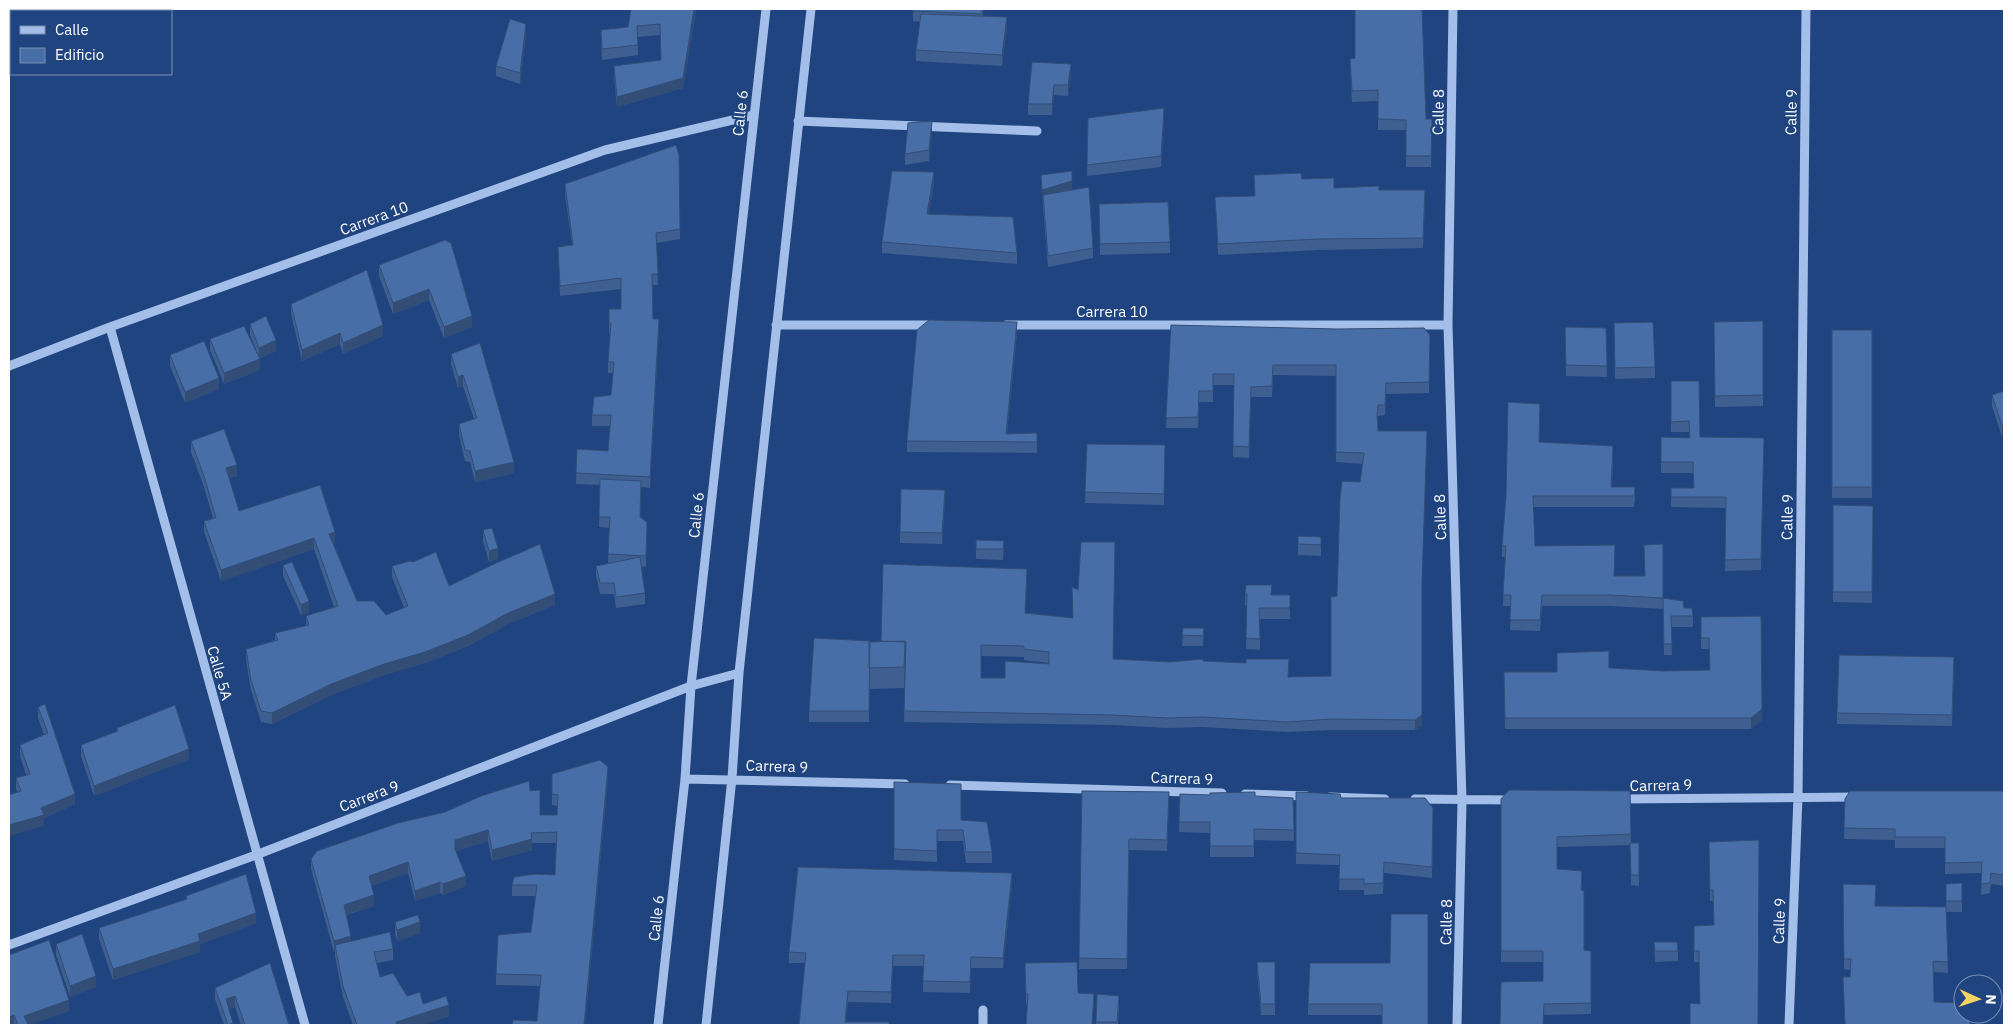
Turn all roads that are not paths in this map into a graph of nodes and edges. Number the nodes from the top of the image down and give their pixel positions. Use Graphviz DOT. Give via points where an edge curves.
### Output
graph roads {
  1 [pos="766,9"];
  2 [pos="810,9"];
  3 [pos="1453,9"];
  4 [pos="1806,9"];
  5 [pos="754,115"];
  6 [pos="798,121"];
  7 [pos="1037,131"];
  8 [pos="776,325"];
  9 [pos="944,325"];
  10 [pos="993,325"];
  11 [pos="1448,325"];
  12 [pos="110,327"];
  13 [pos="9,366"];
  14 [pos="739,673"];
  15 [pos="691,686"];
  16 [pos="732,778"];
  17 [pos="685,779"];
  18 [pos="919,784"];
  19 [pos="939,785"];
  20 [pos="1314,796"];
  21 [pos="1324,797"];
  22 [pos="1798,797"];
  23 [pos="1867,797"];
  24 [pos="1393,799"];
  25 [pos="1403,799"];
  26 [pos="1611,799"];
  27 [pos="1522,800"];
  28 [pos="1462,801"];
  29 [pos="256,855"];
  30 [pos="9,945"];
  31 [pos="983,1010"];
  32 [pos="305,1025"];
  33 [pos="658,1025"];
  34 [pos="706,1025"];
  35 [pos="983,1025"];
  36 [pos="1457,1025"];
  37 [pos="1789,1025"];
  1 -- 5 [label="street, Calle 6"];
  2 -- 6 [label="street"];
  3 -- 11 [label="street, Calle 8"];
  4 -- 22 [label="street, Calle 9"];
  5 -- 12 [label="street, Carrera 10" via="605,150"];
  5 -- 15 [label="street, Calle 6"];
  6 -- 7 [label="street"];
  6 -- 8 [label="street"];
  8 -- 9 [label="street"];
  8 -- 14 [label="street"];
  10 -- 11 [label="street, Carrera 10"];
  11 -- 28 [label="street, Calle 8"];
  12 -- 13 [label="street, Carrera 10"];
  12 -- 29 [label="street, Calle 5A"];
  14 -- 15 [label="street, Carrera 9"];
  14 -- 16 [label="street"];
  15 -- 17 [label="street, Calle 6"];
  15 -- 29 [label="street, Carrera 9"];
  16 -- 17 [label="street, Carrera 9"];
  16 -- 18 [label="street, Carrera 9"];
  16 -- 34 [label="street"];
  17 -- 33 [label="street, Calle 6"];
  19 -- 20 [label="street, Carrera 9"];
  21 -- 24 [label="street"];
  22 -- 23 [label="street, Carrera 9"];
  22 -- 26 [label="street, Carrera 9"];
  22 -- 37 [label="street, Calle 9"];
  25 -- 28 [label="street"];
  27 -- 28 [label="street"];
  28 -- 36 [label="street, Calle 8"];
  29 -- 30 [label="street, Carrera 9"];
  29 -- 32 [label="street, Calle 5A"];
  31 -- 35 [label="street"];
}
